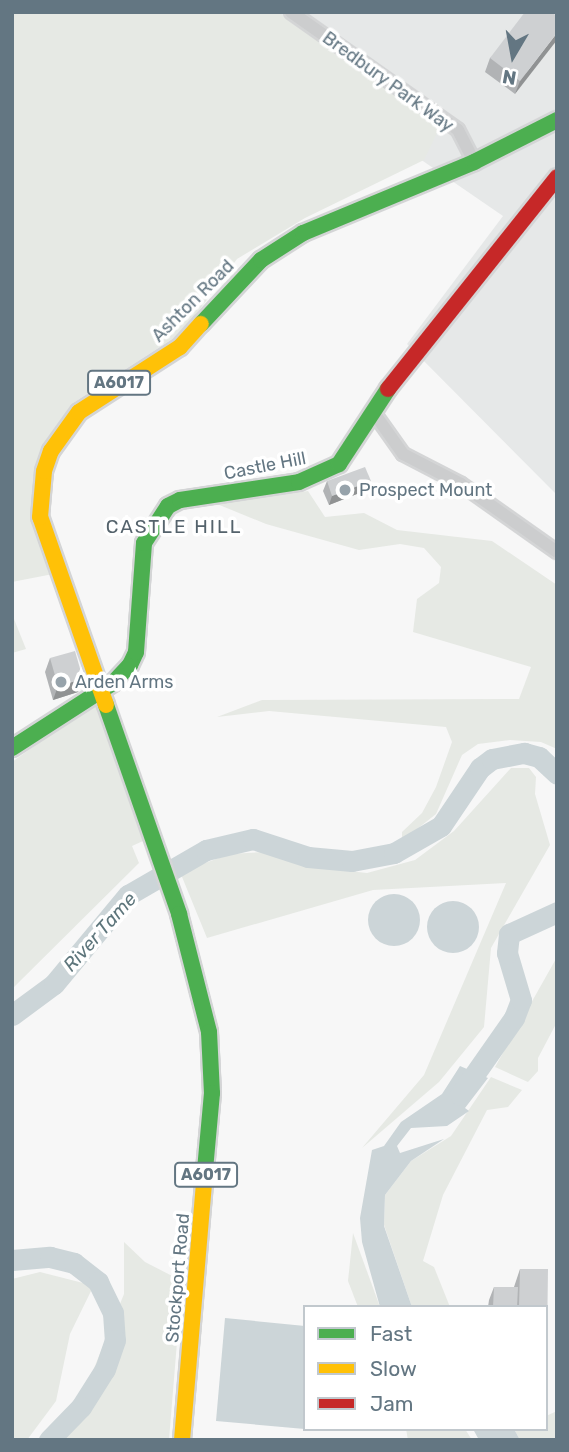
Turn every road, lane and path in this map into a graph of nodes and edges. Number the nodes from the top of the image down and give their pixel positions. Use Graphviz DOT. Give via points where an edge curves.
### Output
graph roads {
  1 [pos="291,12"];
  2 [pos="557,120"];
  3 [pos="474,162"];
  4 [pos="557,177"];
  5 [pos="374,413"];
  6 [pos="557,552"];
  7 [pos="101,689"];
  8 [pos="12,748"];
  9 [pos="179,914"];
  10 [pos="182,1440"];
  1 -- 3 [label="street, Bredbury Park Way" via="458,130"];
  2 -- 3 [label="main road, Ashton Road / A6017"];
  3 -- 7 [label="main road, Ashton Road / A6017" via="303,233 261,260 180,347 96,398 63,431 44,471 40,517"];
  4 -- 5 [label="main road, Castle Hill"];
  5 -- 6 [label="street" via="403,454 461,484"];
  5 -- 7 [label="main road, Castle Hill" via="332,470 299,482 180,500 168,506 144,543 136,652 124,674"];
  7 -- 8 [label="main road, Castle Hill"];
  7 -- 9 [label="main road, Ashton Road / A6017"];
  9 -- 10 [label="main road, Stockport Road / A6017" via="212,1060"];
}
